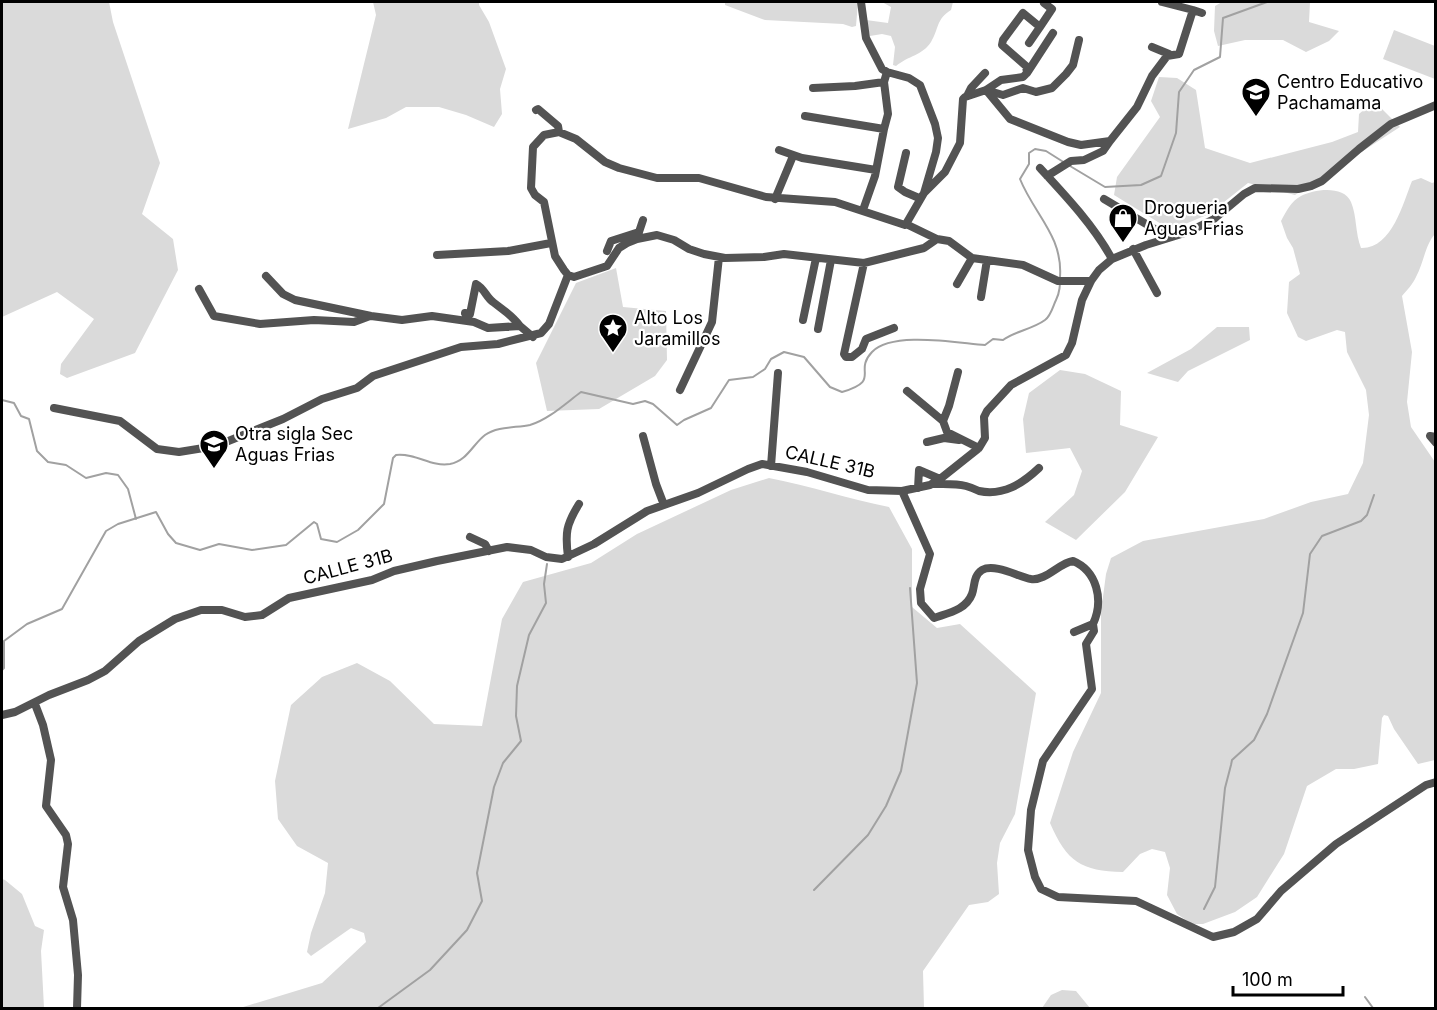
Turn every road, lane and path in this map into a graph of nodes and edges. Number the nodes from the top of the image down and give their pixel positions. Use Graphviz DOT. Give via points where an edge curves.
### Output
graph roads {
  1 [pos="861,2"];
  2 [pos="1162,2"];
  3 [pos="1044,3"];
  4 [pos="1040,27"];
  5 [pos="1053,33"];
  6 [pos="1078,40"];
  7 [pos="1029,43"];
  8 [pos="1152,47"];
  9 [pos="1169,54"];
  10 [pos="887,72"];
  11 [pos="985,73"];
  12 [pos="1027,73"];
  13 [pos="884,82"];
  14 [pos="813,88"];
  15 [pos="986,90"];
  16 [pos="967,96"];
  17 [pos="1436,105"];
  18 [pos="536,110"];
  19 [pos="805,116"];
  20 [pos="884,129"];
  21 [pos="559,132"];
  22 [pos="1110,141"];
  23 [pos="779,150"];
  24 [pos="906,153"];
  25 [pos="793,156"];
  26 [pos="1040,168"];
  27 [pos="876,170"];
  28 [pos="1047,176"];
  29 [pos="922,196"];
  30 [pos="775,199"];
  31 [pos="1104,199"];
  32 [pos="863,210"];
  33 [pos="643,220"];
  34 [pos="906,224"];
  35 [pos="1168,237"];
  36 [pos="938,239"];
  37 [pos="551,243"];
  38 [pos="1133,249"];
  39 [pos="607,251"];
  40 [pos="437,255"];
  41 [pos="719,257"];
  42 [pos="816,258"];
  43 [pos="972,258"];
  44 [pos="1112,259"];
  45 [pos="831,260"];
  46 [pos="987,260"];
  47 [pos="864,263"];
  48 [pos="568,275"];
  49 [pos="266,276"];
  50 [pos="1091,281"];
  51 [pos="957,284"];
  52 [pos="199,289"];
  53 [pos="1157,293"];
  54 [pos="981,297"];
  55 [pos="465,313"];
  56 [pos="371,316"];
  57 [pos="803,320"];
  58 [pos="520,326"];
  59 [pos="894,328"];
  60 [pos="818,329"];
  61 [pos="533,337"];
  62 [pos="958,372"];
  63 [pos="778,373"];
  64 [pos="680,390"];
  65 [pos="907,391"];
  66 [pos="54,408"];
  67 [pos="943,422"];
  68 [pos="643,436"];
  69 [pos="1436,436"];
  70 [pos="960,440"];
  71 [pos="927,442"];
  72 [pos="1436,443"];
  73 [pos="979,448"];
  74 [pos="771,466"];
  75 [pos="1039,468"];
  76 [pos="940,479"];
  77 [pos="932,484"];
  78 [pos="918,488"];
  79 [pos="902,491"];
  80 [pos="579,504"];
  81 [pos="664,505"];
  82 [pos="470,537"];
  83 [pos="489,551"];
  84 [pos="568,557"];
  85 [pos="1093,624"];
  86 [pos="1074,632"];
  87 [pos="35,704"];
  88 [pos="2,715"];
  89 [pos="1436,782"];
  90 [pos="77,1008"];
  1 -- 10 [label="street" via="866,38"];
  2 -- 9 [label="street" via="1198,11 1179,54"];
  3 -- 4 [label="street" via="1052,9"];
  4 -- 7 [label="street"];
  4 -- 12 [label="street" via="1021,11 1004,36 1002,45 1026,66"];
  5 -- 12 [label="street"];
  6 -- 15 [label="street" via="1073,65 1052,88 1036,92 1023,88 1003,94"];
  8 -- 9 [label="street"];
  9 -- 22 [label="street" via="1152,76 1137,107"];
  10 -- 13 [label="street"];
  10 -- 29 [label="street" via="920,85 935,124 936,152"];
  11 -- 16 [label="street"];
  12 -- 15 [label="street" via="1001,80"];
  13 -- 14 [label="street"];
  13 -- 20 [label="street" via="888,114"];
  15 -- 16 [label="street"];
  15 -- 22 [label="street" via="1010,119 1081,145"];
  16 -- 29 [label="street" via="963,99 960,143 945,171"];
  17 -- 35 [label="street" via="1391,124 1317,184 1298,189 1255,188 1214,219"];
  18 -- 21 [label="street" via="558,126"];
  19 -- 20 [label="street"];
  20 -- 27 [label="street"];
  21 -- 30 [label="street" via="619,168 657,178 699,178"];
  21 -- 37 [label="street" via="544,135 532,151 531,188 544,202"];
  22 -- 28 [label="street" via="1104,151 1071,161"];
  23 -- 25 [label="street"];
  24 -- 29 [label="street" via="898,187"];
  25 -- 27 [label="street"];
  25 -- 30 [label="street"];
  26 -- 28 [label="street"];
  27 -- 32 [label="street"];
  28 -- 44 [label="street" via="1099,237"];
  29 -- 34 [label="street"];
  30 -- 32 [label="street" via="835,202"];
  31 -- 35 [label="street"];
  32 -- 34 [label="street"];
  33 -- 39 [label="street" via="639,232 611,241"];
  34 -- 36 [label="street"];
  35 -- 38 [label="street"];
  36 -- 43 [label="street" via="949,241"];
  36 -- 47 [label="street" via="924,248"];
  37 -- 40 [label="street" via="508,251"];
  37 -- 48 [label="street"];
  38 -- 44 [label="street"];
  38 -- 53 [label="street"];
  41 -- 42 [label="street" via="784,254"];
  41 -- 48 [label="street" via="689,249 665,236 648,236 619,248 602,268 574,277"];
  41 -- 64 [label="street" via="712,322"];
  42 -- 45 [label="street"];
  42 -- 57 [label="street"];
  43 -- 46 [label="street"];
  43 -- 51 [label="street"];
  44 -- 50 [label="street"];
  45 -- 47 [label="street"];
  45 -- 60 [label="street"];
  46 -- 50 [label="street" via="1023,265 1063,281"];
  46 -- 54 [label="street"];
  47 -- 59 [label="street" via="844,354 852,357 866,339"];
  48 -- 61 [label="street" via="546,329"];
  49 -- 56 [label="street" via="283,294 296,300"];
  50 -- 73 [label="street" via="1066,355 1011,385 991,406 984,417 985,438"];
  52 -- 56 [label="street" via="214,316 260,324 354,322"];
  55 -- 58 [label="street" via="470,314 476,284"];
  56 -- 58 [label="street" via="402,320 432,316 488,328"];
  58 -- 61 [label="street"];
  61 -- 66 [label="street" via="461,347 373,376 357,388 322,399 283,419 216,446 187,452 158,449 120,421"];
  62 -- 67 [label="street"];
  63 -- 74 [label="street"];
  65 -- 67 [label="street"];
  67 -- 70 [label="street" via="947,432"];
  68 -- 81 [label="street"];
  69 -- 72 [label="street" via="1430,436"];
  70 -- 71 [label="street"];
  70 -- 73 [label="street"];
  73 -- 76 [label="street, CALLE 31B"];
  74 -- 79 [label="street, CALLE 31B" via="868,490"];
  74 -- 81 [label="street, CALLE 31B" via="748,469"];
  75 -- 77 [label="street" via="1011,489 994,492 965,485"];
  76 -- 77 [label="street, CALLE 31B"];
  76 -- 78 [label="street" via="919,470"];
  77 -- 78 [label="street, CALLE 31B"];
  78 -- 79 [label="street, CALLE 31B"];
  79 -- 85 [label="street" via="930,554 921,585 921,603 934,618 965,604 976,575 982,570 1038,579 1073,561 1083,565 1099,594"];
  80 -- 84 [label="street" via="567,528"];
  81 -- 84 [label="street, CALLE 31B"];
  82 -- 83 [label="street" via="485,544"];
  83 -- 84 [label="street, CALLE 31B" via="516,547 546,557"];
  83 -- 87 [label="street, CALLE 31B" via="289,598 262,615 245,617 222,610 201,610 174,619 139,641 105,671"];
  85 -- 86 [label="street"];
  85 -- 89 [label="street" via="1094,631 1086,644 1092,689 1043,761 1031,810 1028,850 1035,877 1041,889 1058,897 1136,901 1213,937 1234,932 1257,919 1281,891 1336,844"];
  87 -- 88 [label="street, CALLE 31B"];
  87 -- 90 [label="street" via="51,760 46,806 68,844 63,887 73,920"];
}
